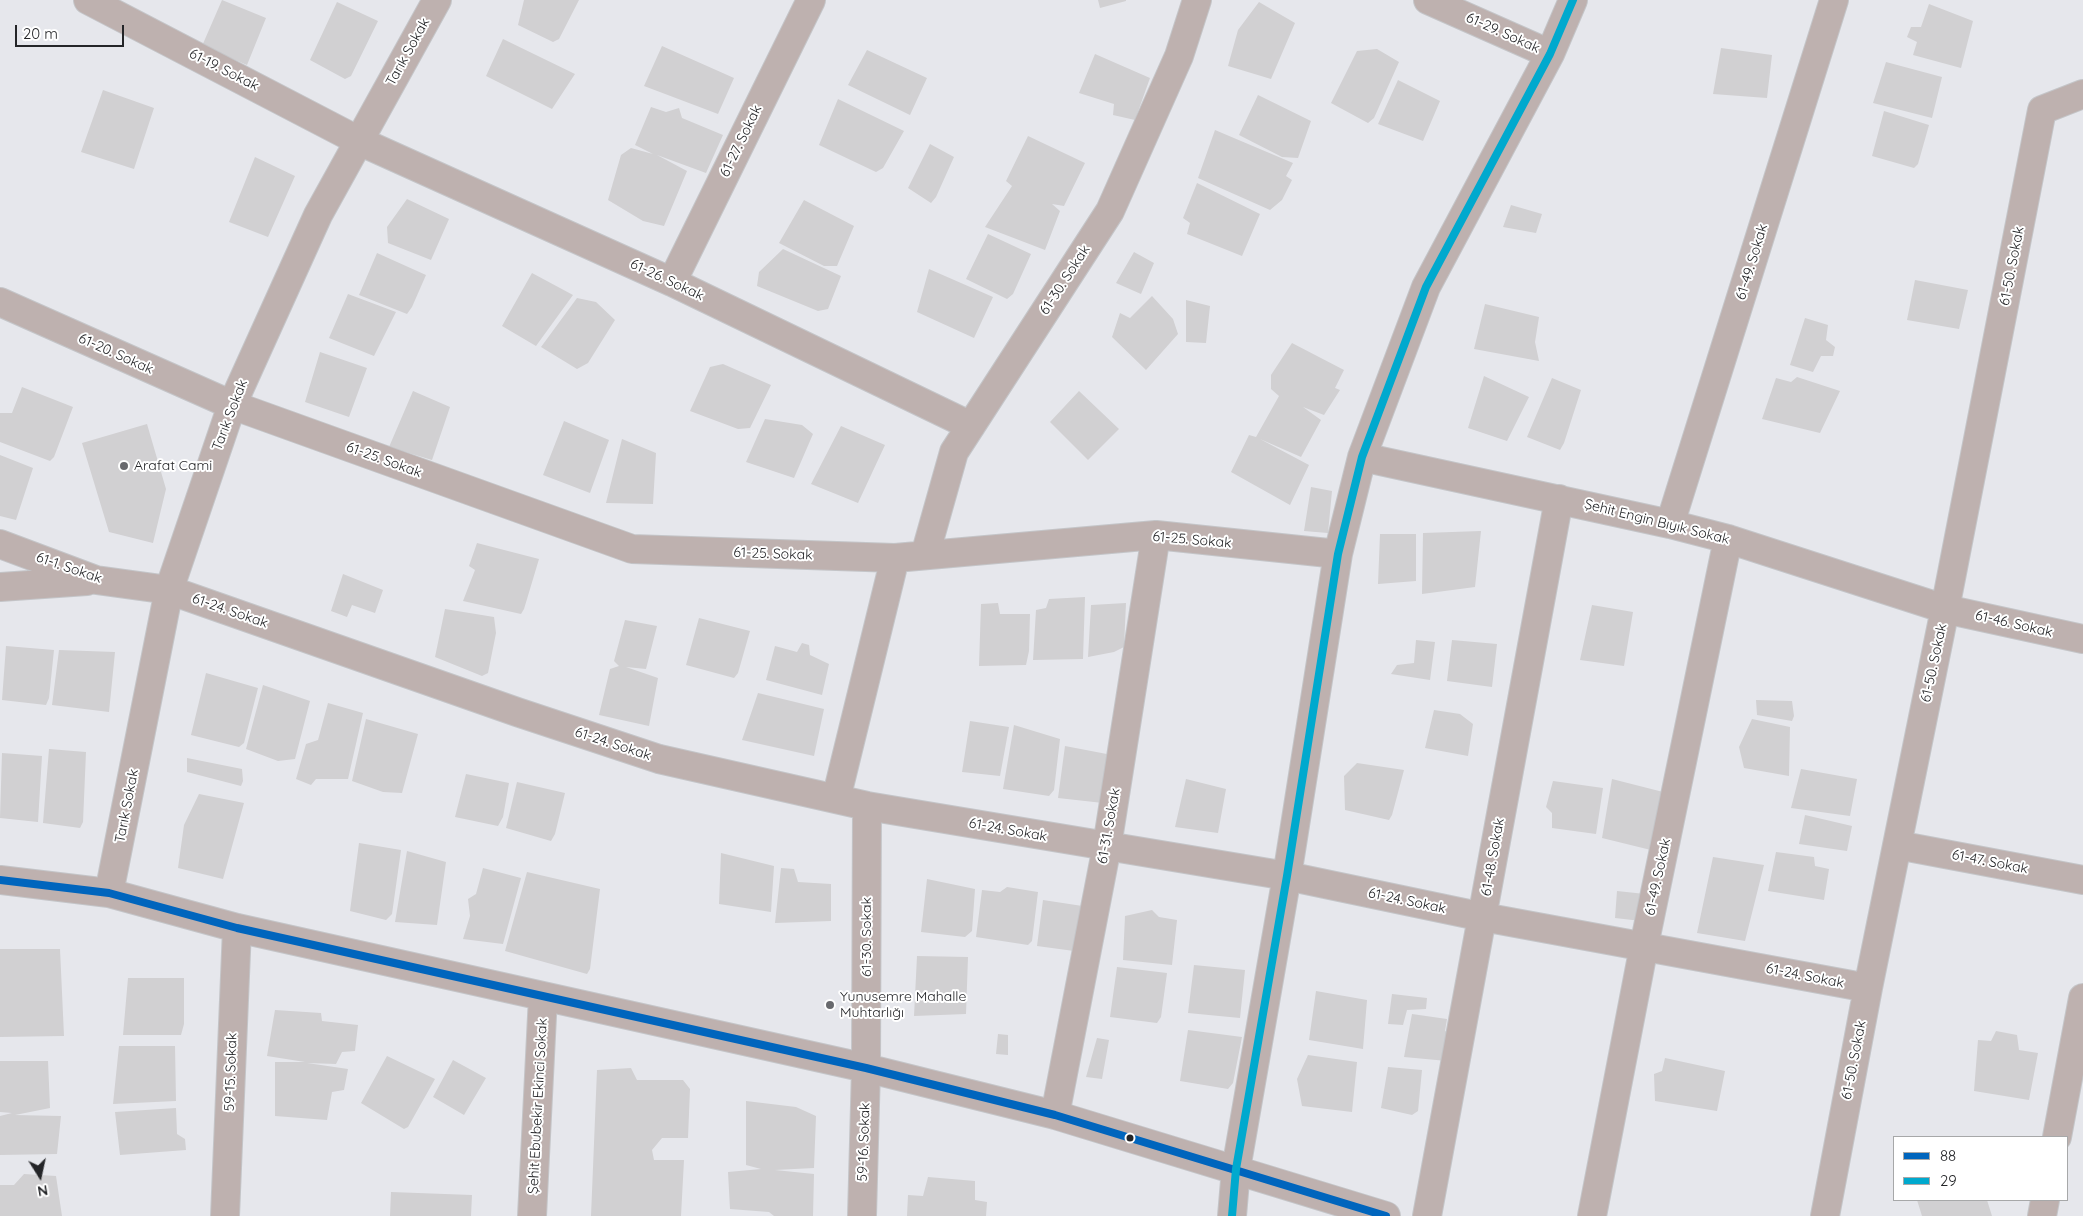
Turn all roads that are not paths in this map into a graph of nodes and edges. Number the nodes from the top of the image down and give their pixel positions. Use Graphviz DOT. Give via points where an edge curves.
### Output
graph roads {
  1 [pos="437,0"];
  2 [pos="811,0"];
  3 [pos="1197,0"];
  4 [pos="1428,0"];
  5 [pos="1573,0"];
  6 [pos="1834,0"];
  7 [pos="95,1"];
  8 [pos="1550,54"];
  9 [pos="2083,94"];
  10 [pos="359,141"];
  11 [pos="672,282"];
  12 [pos="0,302"];
  13 [pos="232,405"];
  14 [pos="971,426"];
  15 [pos="1362,457"];
  16 [pos="1559,498"];
  17 [pos="1670,524"];
  18 [pos="1156,535"];
  19 [pos="1728,539"];
  20 [pos="0,544"];
  21 [pos="1338,554"];
  22 [pos="925,555"];
  23 [pos="895,558"];
  24 [pos="96,580"];
  25 [pos="0,588"];
  26 [pos="170,590"];
  27 [pos="1946,609"];
  28 [pos="2083,639"];
  29 [pos="836,799"];
  30 [pos="867,806"];
  31 [pos="1897,845"];
  32 [pos="1106,846"];
  33 [pos="1287,876"];
  34 [pos="0,880"];
  35 [pos="2083,880"];
  36 [pos="109,893"];
  37 [pos="1482,917"];
  38 [pos="237,928"];
  39 [pos="1644,946"];
  40 [pos="1868,988"];
  41 [pos="543,996"];
  42 [pos="2083,998"];
  43 [pos="866,1068"];
  44 [pos="1055,1114"];
  45 [pos="2057,1136"];
  46 [pos="1236,1169"];
  47 [pos="2045,1201"];
  48 [pos="225,1216"];
  49 [pos="532,1216"];
  50 [pos="862,1216"];
  51 [pos="1232,1216"];
  52 [pos="1386,1216"];
  53 [pos="1427,1216"];
  54 [pos="1592,1216"];
  55 [pos="1825,1216"];
  56 [pos="2042,1216"];
  1 -- 10 [label="street, Tarık Sokak"];
  2 -- 11 [label="street, 61-27. Sokak"];
  3 -- 14 [label="street, 61-30. Sokak" via="1179,56 1110,211"];
  4 -- 8 [label="street, 61-29. Sokak"];
  5 -- 8 [label="street"];
  6 -- 17 [label="street, 61-49. Sokak"];
  7 -- 10 [label="street, 61-19. Sokak"];
  8 -- 15 [label="street" via="1426,287"];
  9 -- 27 [label="street, 61-50. Sokak" via="2042,110"];
  10 -- 11 [label="street, 61-26. Sokak"];
  10 -- 13 [label="street, Tarık Sokak" via="318,215"];
  11 -- 14 [label="street, 61-26. Sokak"];
  12 -- 13 [label="street, 61-20. Sokak"];
  13 -- 23 [label="street, 61-25. Sokak" via="632,549"];
  13 -- 26 [label="street, Tarık Sokak"];
  14 -- 22 [label="street, 61-30. Sokak" via="954,452"];
  15 -- 16 [label="street, Şehit Engin Bıyık Sokak"];
  15 -- 21 [label="street"];
  16 -- 17 [label="street, Şehit Engin Bıyık Sokak"];
  16 -- 37 [label="street, 61-48. Sokak"];
  17 -- 19 [label="street, Şehit Engin Bıyık Sokak"];
  18 -- 21 [label="street, 61-25. Sokak"];
  18 -- 22 [label="street, 61-25. Sokak"];
  18 -- 32 [label="street, 61-31. Sokak"];
  19 -- 27 [label="street, Şehit Engin Bıyık Sokak"];
  19 -- 39 [label="street, 61-49. Sokak"];
  20 -- 24 [label="street, 61-1. Sokak"];
  21 -- 33 [label="street"];
  22 -- 23 [label="street, 61-25. Sokak"];
  23 -- 29 [label="street"];
  24 -- 25 [label="street"];
  24 -- 26 [label="street, 61-1. Sokak"];
  26 -- 29 [label="street, 61-24. Sokak" via="659,759"];
  26 -- 36 [label="street, Tarık Sokak"];
  27 -- 28 [label="street, 61-46. Sokak"];
  27 -- 31 [label="street, 61-50. Sokak"];
  29 -- 30 [label="street, 61-24. Sokak"];
  30 -- 32 [label="street, 61-24. Sokak"];
  30 -- 43 [label="street, 61-30. Sokak"];
  31 -- 35 [label="street, 61-47. Sokak"];
  31 -- 40 [label="street, 61-50. Sokak"];
  32 -- 33 [label="street, 61-24. Sokak"];
  32 -- 44 [label="street, 61-31. Sokak"];
  33 -- 37 [label="street, 61-24. Sokak"];
  33 -- 46 [label="street"];
  34 -- 36 [label="street"];
  36 -- 38 [label="street"];
  37 -- 39 [label="street, 61-24. Sokak"];
  37 -- 53 [label="street, 61-48. Sokak"];
  38 -- 41 [label="street"];
  38 -- 48 [label="street, 59-15. Sokak"];
  39 -- 40 [label="street, 61-24. Sokak"];
  39 -- 54 [label="street, 61-49. Sokak"];
  40 -- 55 [label="street, 61-50. Sokak"];
  41 -- 43 [label="street"];
  41 -- 49 [label="street, Şehit Ebubekir Ekinci Sokak"];
  42 -- 45 [label="street"];
  43 -- 44 [label="street"];
  43 -- 50 [label="street, 59-16. Sokak"];
  44 -- 46 [label="street"];
  46 -- 51 [label="street"];
  46 -- 52 [label="street"];
  47 -- 56 [label="street"];
}
